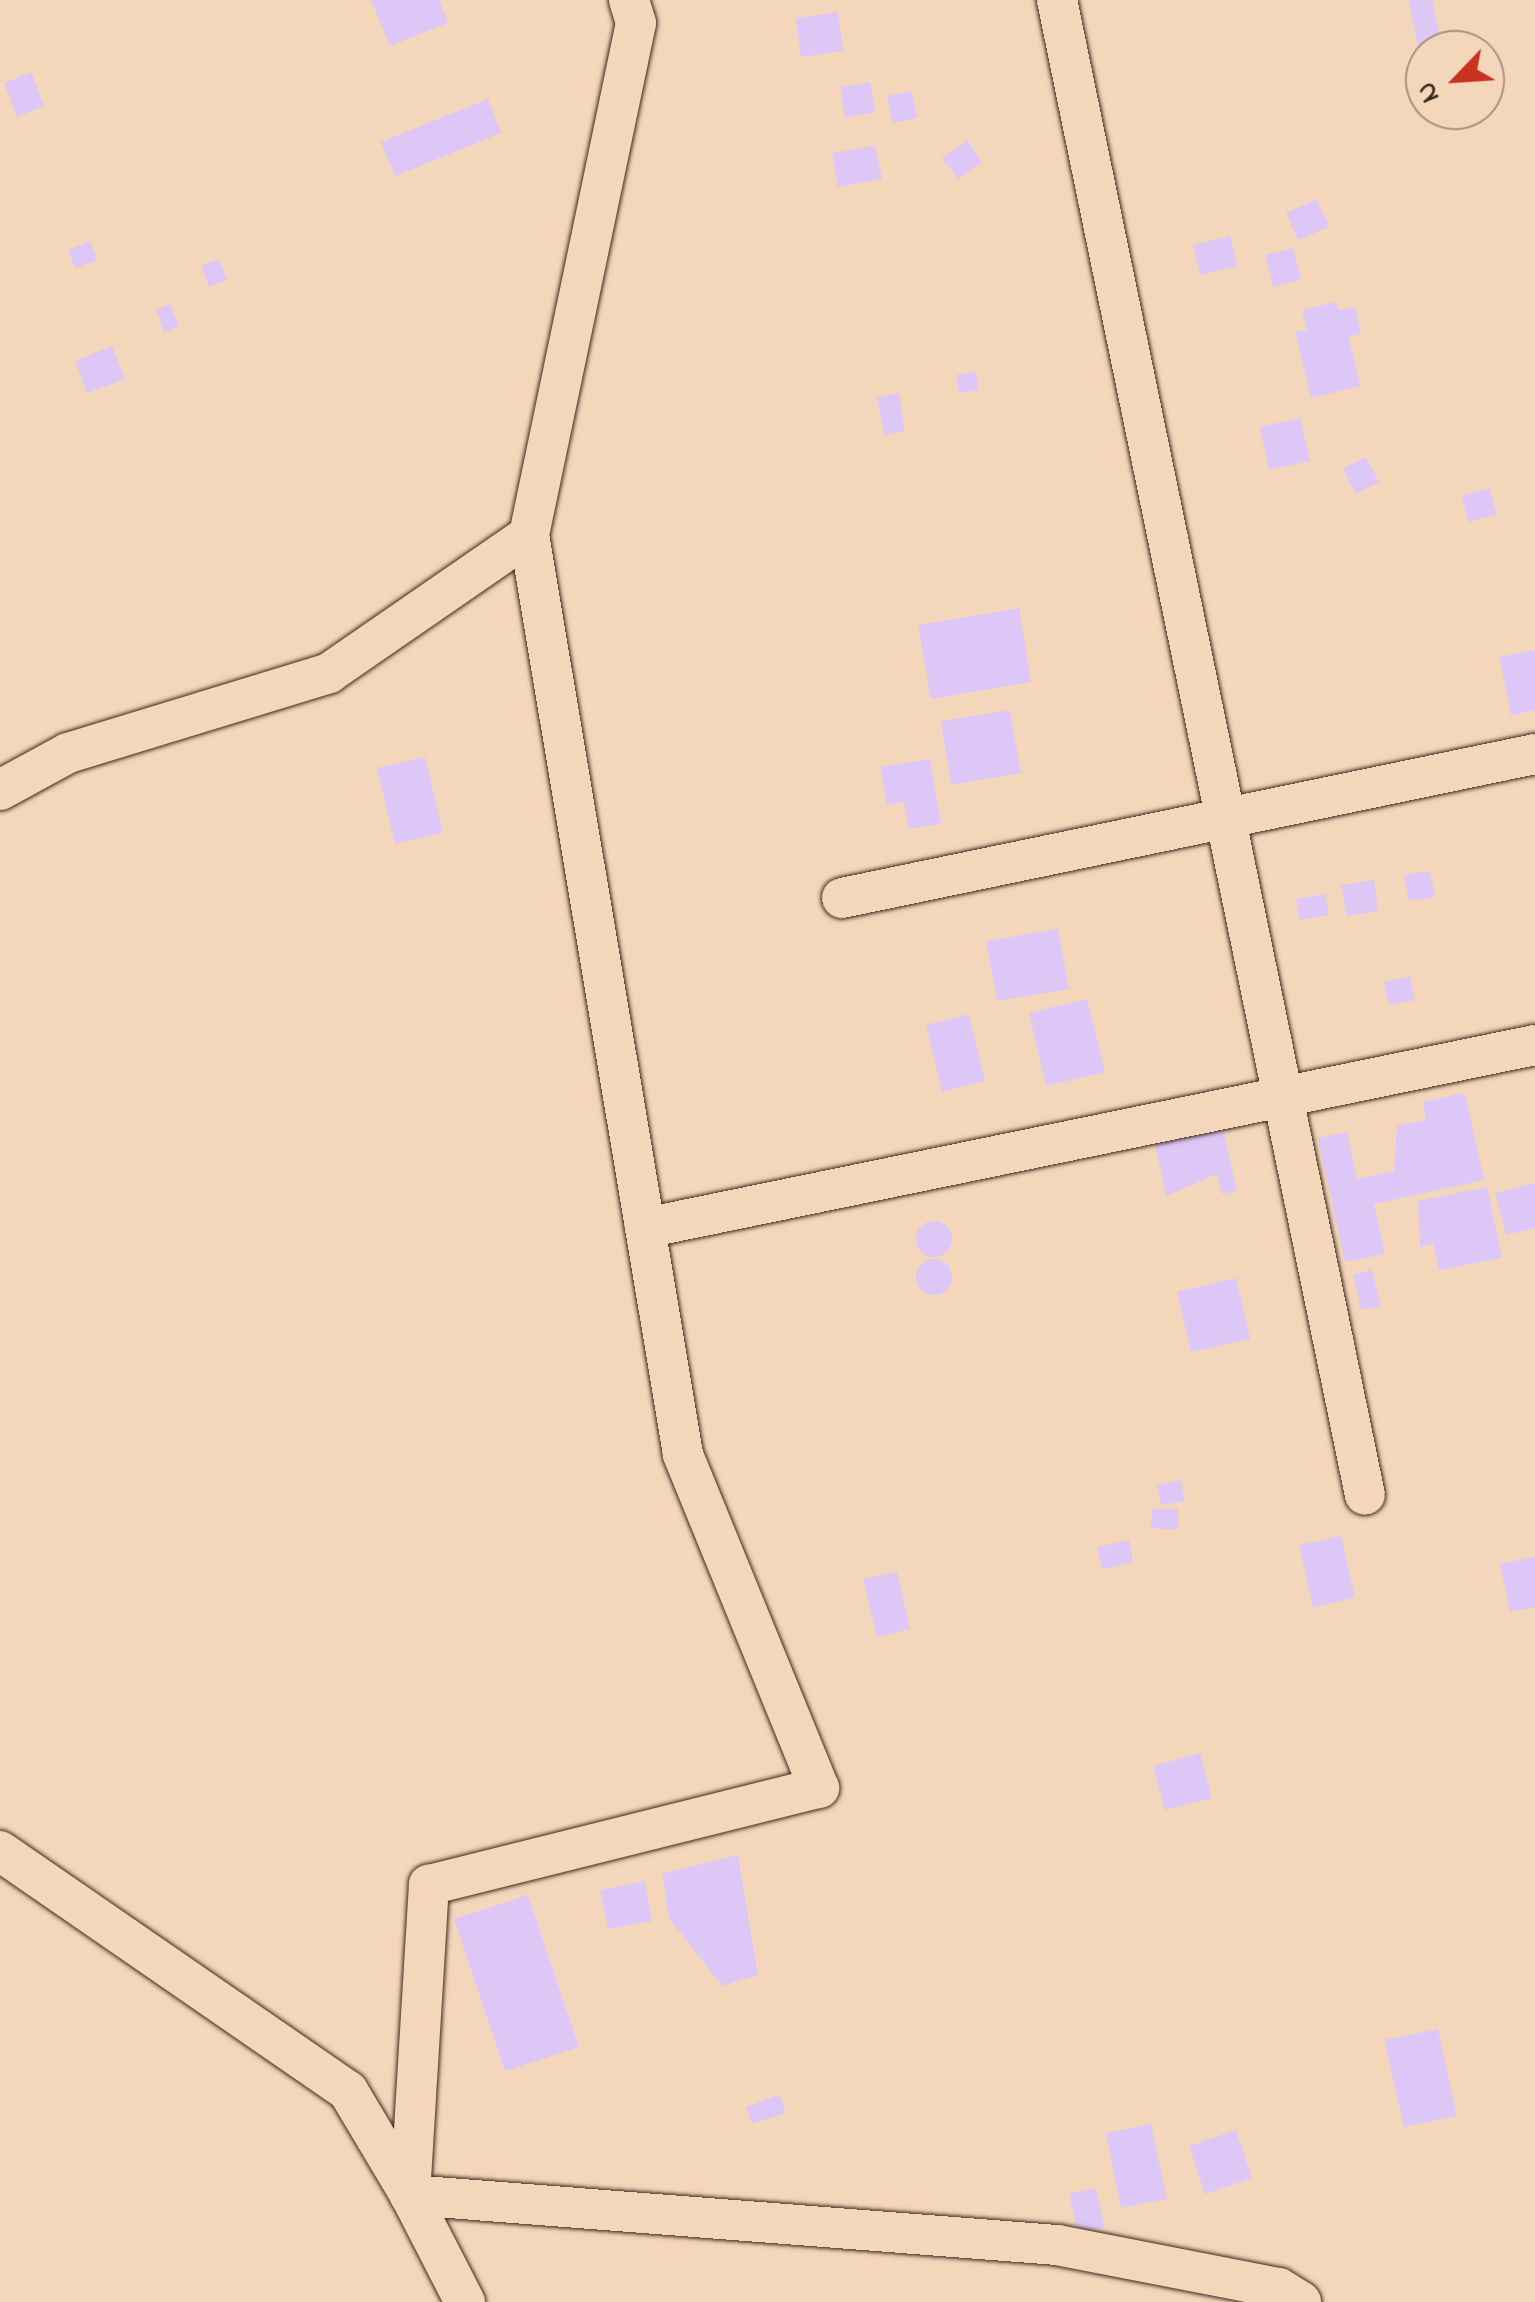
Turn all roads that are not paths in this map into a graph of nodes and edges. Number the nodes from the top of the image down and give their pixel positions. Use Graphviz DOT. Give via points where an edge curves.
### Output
graph roads {
  1 [pos="629,0"];
  2 [pos="1057,0"];
  3 [pos="530,535"];
  4 [pos="1535,754"];
  5 [pos="0,790"];
  6 [pos="1224,816"];
  7 [pos="842,898"];
  8 [pos="1535,1044"];
  9 [pos="1282,1097"];
  10 [pos="645,1228"];
  11 [pos="1365,1495"];
  12 [pos="0,1851"];
  13 [pos="410,2195"];
  14 [pos="466,2302"];
  15 [pos="1301,2302"];
  1 -- 3 [label="street" via="636,23"];
  2 -- 6 [label="street"];
  3 -- 5 [label="street" via="329,673 68,753"];
  3 -- 10 [label="street"];
  4 -- 6 [label="street"];
  6 -- 7 [label="street"];
  6 -- 9 [label="street"];
  8 -- 9 [label="street"];
  9 -- 10 [label="street"];
  9 -- 11 [label="street"];
  10 -- 13 [label="street" via="682,1454 819,1788 429,1886"];
  12 -- 13 [label="street" via="348,2091"];
  13 -- 14 [label="street"];
  13 -- 15 [label="street" via="1057,2245 1279,2288"];
}
